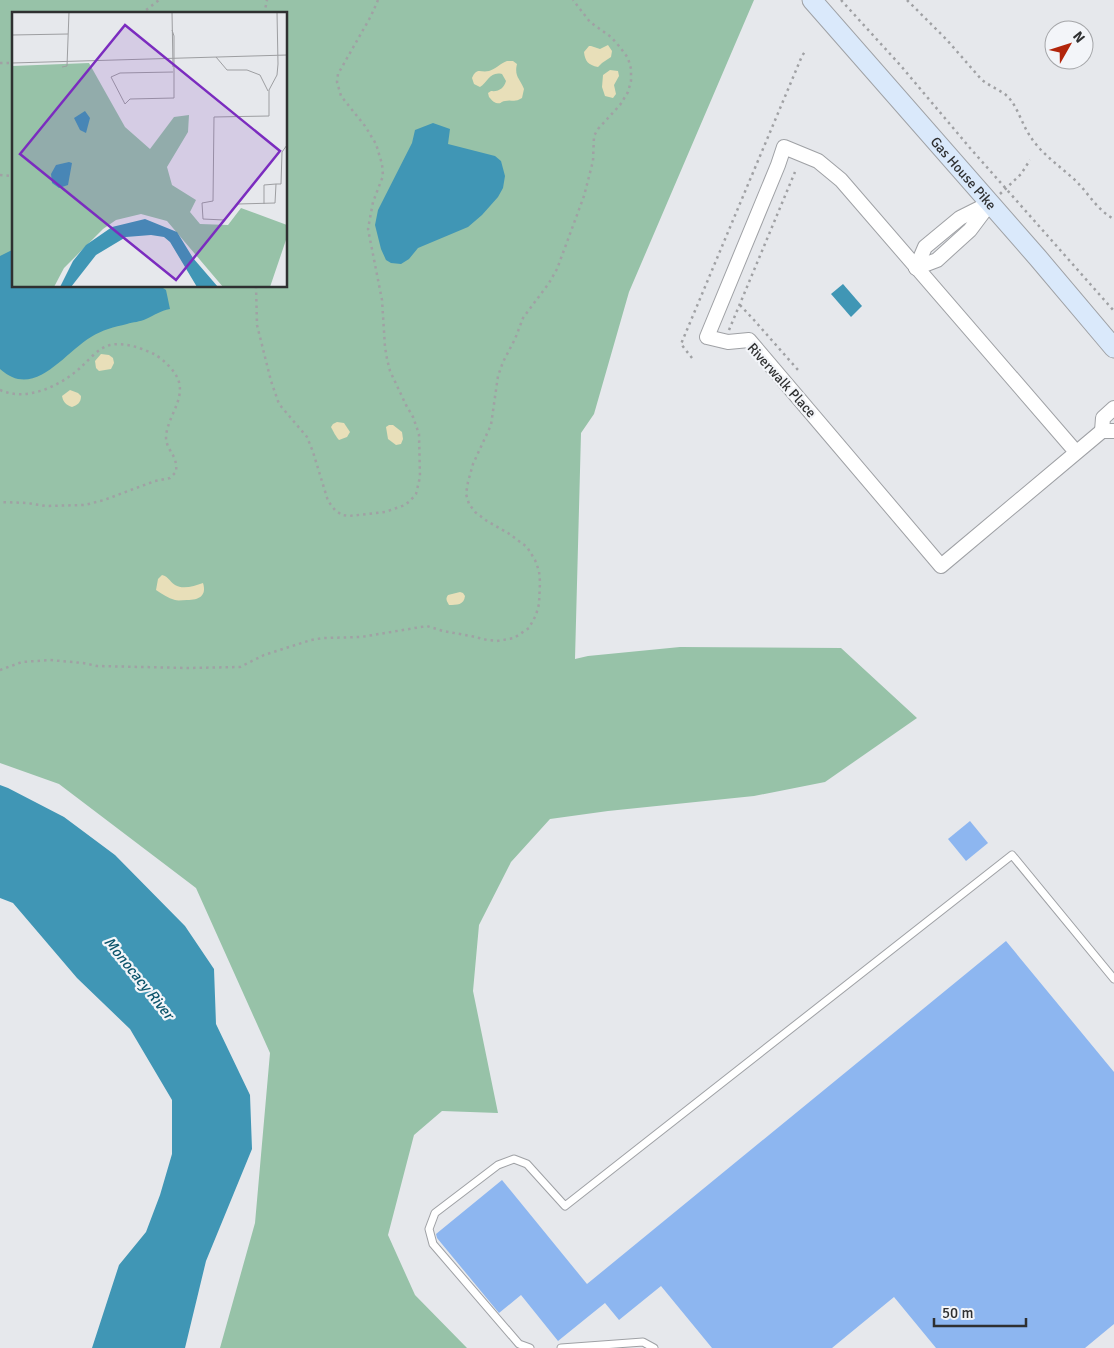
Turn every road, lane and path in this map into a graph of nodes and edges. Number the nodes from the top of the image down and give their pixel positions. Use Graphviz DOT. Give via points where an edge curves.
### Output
graph roads {
  1 [pos="159,0"];
  2 [pos="378,0"];
  3 [pos="573,0"];
  4 [pos="812,0"];
  5 [pos="841,0"];
  6 [pos="907,0"];
  7 [pos="144,12"];
  8 [pos="806,50"];
  9 [pos="1030,160"];
  10 [pos="795,172"];
  11 [pos="1006,188"];
  12 [pos="990,203"];
  13 [pos="1114,219"];
  14 [pos="916,268"];
  15 [pos="256,288"];
  16 [pos="740,305"];
  17 [pos="1114,311"];
  18 [pos="728,333"];
  19 [pos="1114,348"];
  20 [pos="692,358"];
  21 [pos="798,370"];
  22 [pos="0,390"];
  23 [pos="1114,408"];
  24 [pos="1108,431"];
  25 [pos="1076,452"];
  26 [pos="0,502"];
  27 [pos="0,670"];
  28 [pos="1114,979"];
  29 [pos="530,1348"];
  30 [pos="561,1348"];
  31 [pos="654,1348"];
  1 -- 7 [label="path"];
  2 -- 15 [label="path" via="338,74 337,82 341,96 376,144 384,176 373,202 368,229 382,300 387,360 419,434 420,477 416,494 405,505 385,512 349,516 342,515 331,506 307,437 279,404 271,381 257,326"];
  3 -- 27 [label="path" via="590,22 611,37 628,58 632,69 631,81 620,105 594,136 593,161 584,196 557,269 523,318 503,362 491,425 473,464 466,494 475,512 526,547 535,560 540,582 539,604 529,628 514,638 498,641 427,626 369,636 323,638 264,655 240,667 97,666 50,660 22,662"];
  4 -- 12 [label="main road, Gas House Pike"];
  5 -- 11 [label="path"];
  6 -- 13 [label="path" via="948,40 973,71 1010,100 1028,134 1043,153"];
  8 -- 20 [label="path" via="681,344"];
  9 -- 11 [label="path"];
  10 -- 16 [label="path"];
  11 -- 12 [label="path"];
  11 -- 17 [label="path"];
  12 -- 14 [label="street" via="970,230 937,260"];
  12 -- 19 [label="main road, Gas House Pike"];
  14 -- 25 [label="street, Riverwalk Place"];
  14 -- 25 [label="street, Riverwalk Place" via="841,180 818,161 784,148 707,337 728,342 749,340 941,566"];
  16 -- 18 [label="path"];
  16 -- 21 [label="path"];
  22 -- 26 [label="path" via="28,394 51,387 64,381 100,349 110,345 144,349 160,357 179,381 179,393 166,436 177,463 176,472 170,478 86,505"];
  23 -- 24 [label="street, Riverwalk Place" via="1102,418"];
  24 -- 25 [label="street, Riverwalk Place"];
  28 -- 29 [label="lane" via="1012,855 565,1206 527,1164 514,1159 498,1165 435,1213 429,1229 433,1244 519,1344"];
  30 -- 31 [label="lane" via="643,1342"];
}
